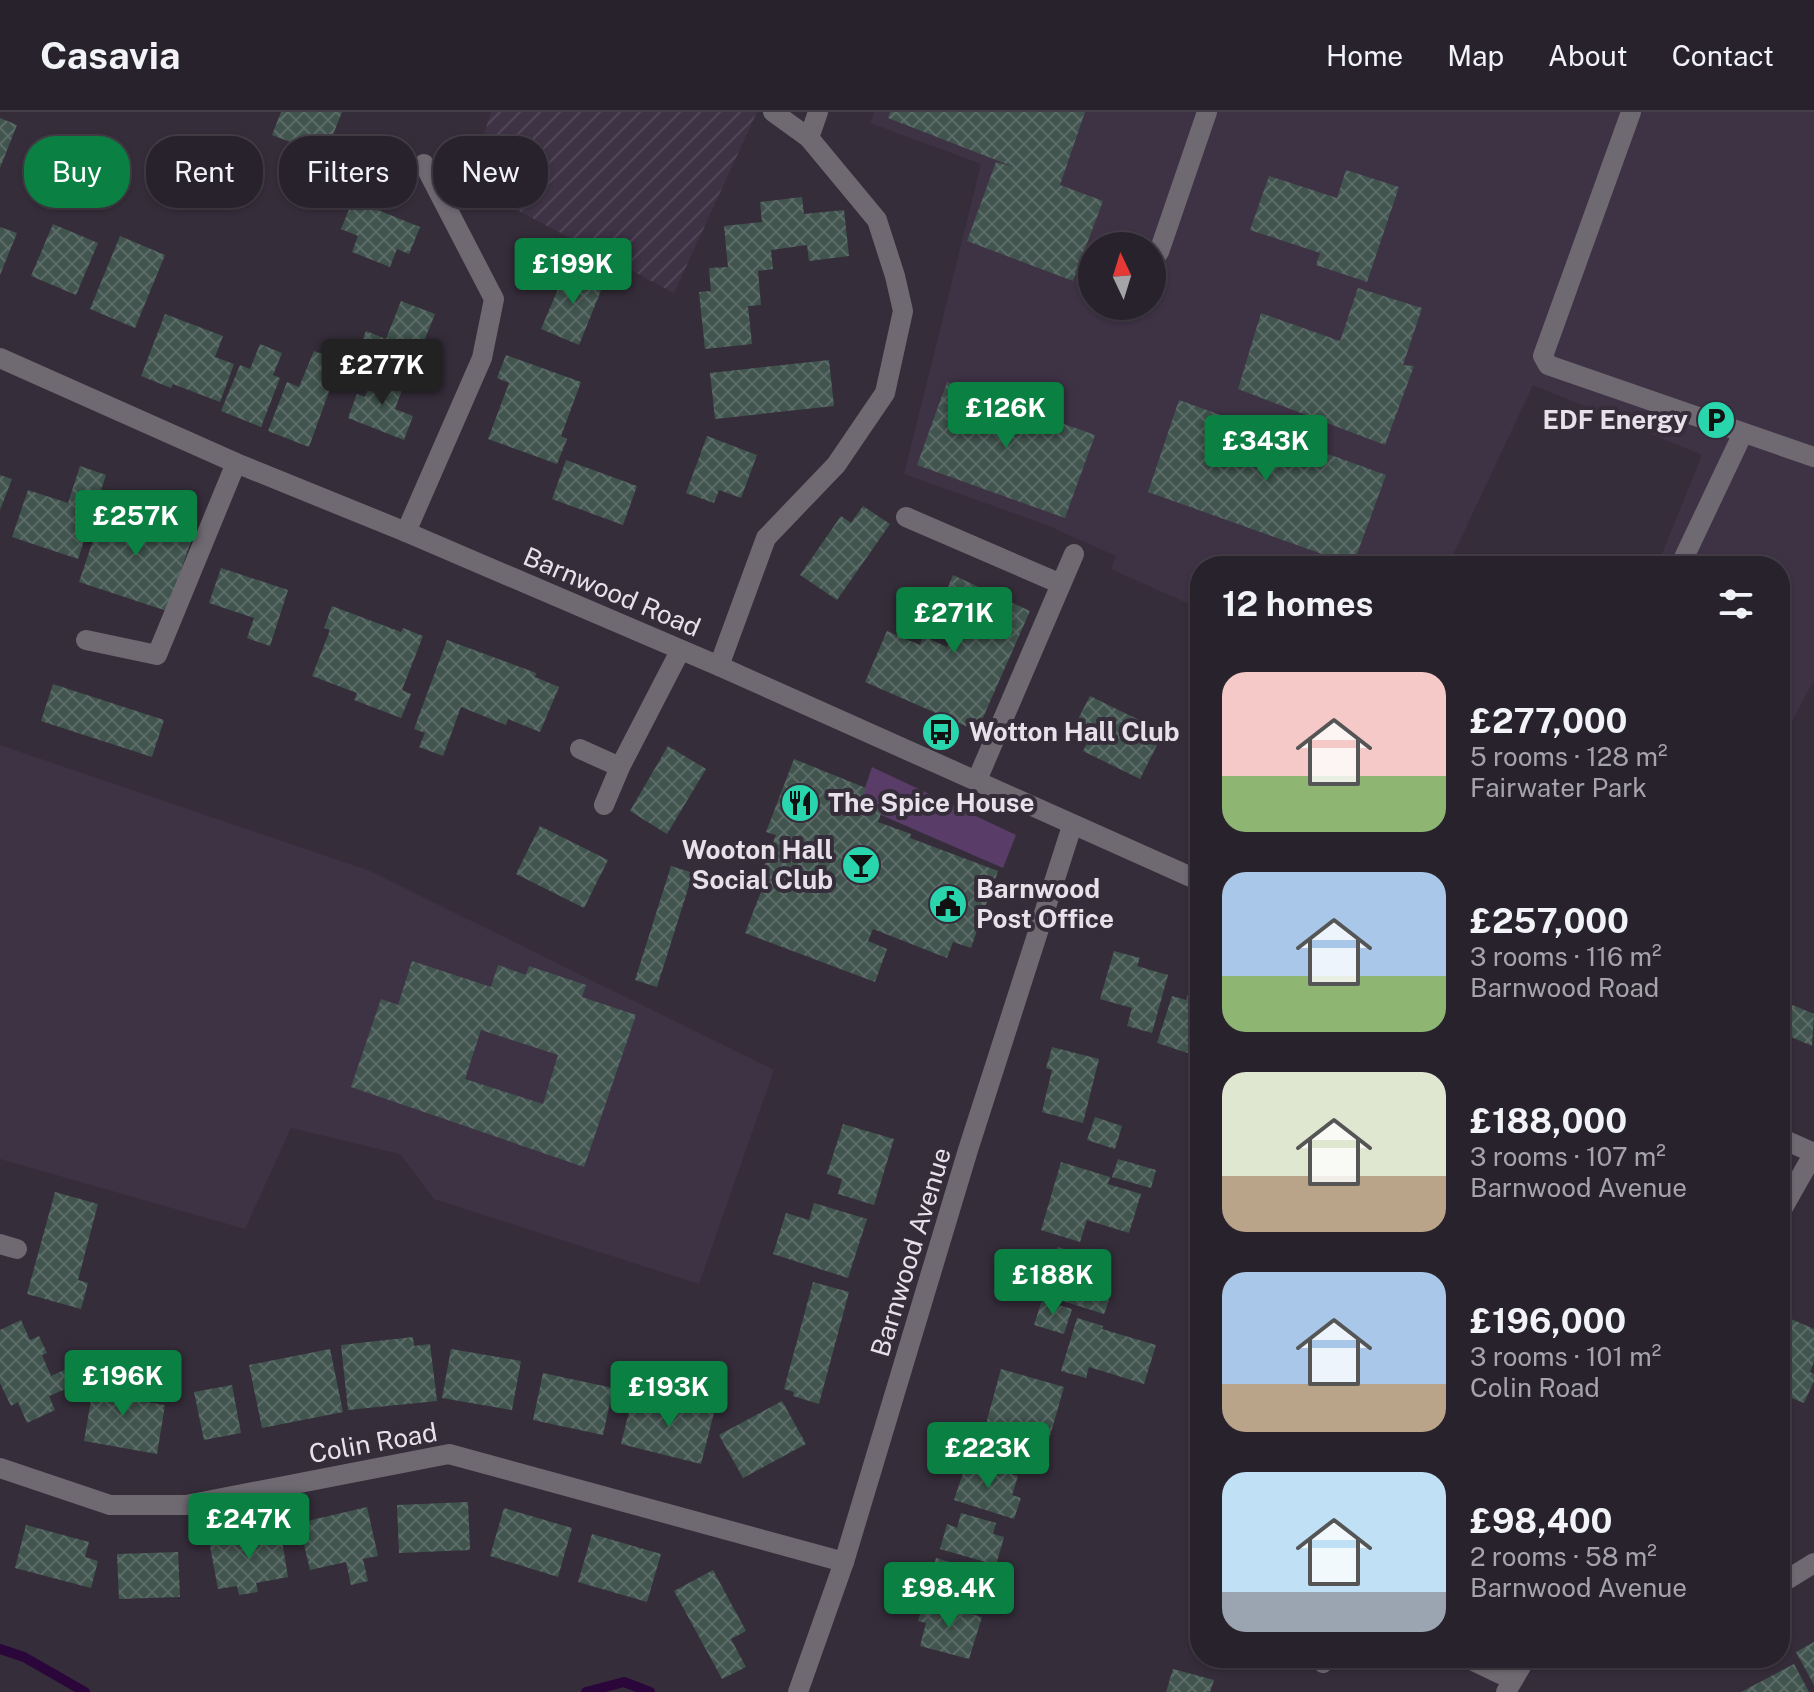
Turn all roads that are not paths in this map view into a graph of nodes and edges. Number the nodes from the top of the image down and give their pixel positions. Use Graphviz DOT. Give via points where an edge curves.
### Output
graph roads {
  1 [pos="773,112"];
  2 [pos="818,112"];
  3 [pos="1207,112"];
  4 [pos="1631,112"];
  5 [pos="809,138"];
  6 [pos="424,164"];
  7 [pos="1166,232"];
  8 [pos="0,358"];
  9 [pos="1743,433"];
  10 [pos="1814,457"];
  11 [pos="236,463"];
  12 [pos="906,517"];
  13 [pos="406,532"];
  14 [pos="1074,554"];
  15 [pos="1685,556"];
  16 [pos="1061,584"];
  17 [pos="86,640"];
  18 [pos="680,651"];
  19 [pos="719,666"];
  20 [pos="580,749"];
  21 [pos="620,767"];
  22 [pos="977,780"];
  23 [pos="604,805"];
  24 [pos="1072,826"];
  25 [pos="1190,877"];
  26 [pos="1790,1142"];
  27 [pos="1814,1153"];
  28 [pos="1790,1195"];
  29 [pos="0,1468"];
  30 [pos="844,1562"];
  31 [pos="1814,1563"];
  32 [pos="1790,1578"];
  33 [pos="1482,1668"];
  34 [pos="1520,1668"];
  35 [pos="1510,1686"];
  36 [pos="798,1692"];
  1 -- 5 [label="street"];
  2 -- 5 [label="street"];
  3 -- 7 [label="street"];
  4 -- 9 [label="street" via="1544,362"];
  5 -- 19 [label="street" via="877,220 903,311 885,393 836,465 766,538"];
  6 -- 13 [label="street" via="494,299 482,358"];
  8 -- 11 [label="street, Barnwood Road"];
  9 -- 10 [label="street"];
  9 -- 15 [label="street"];
  11 -- 13 [label="street, Barnwood Road"];
  11 -- 17 [label="street" via="157,655"];
  12 -- 16 [label="street"];
  13 -- 18 [label="street, Barnwood Road"];
  14 -- 16 [label="street"];
  16 -- 22 [label="street"];
  18 -- 19 [label="street, Barnwood Road"];
  18 -- 21 [label="street"];
  19 -- 22 [label="street, Barnwood Road"];
  20 -- 21 [label="street"];
  21 -- 23 [label="street"];
  22 -- 24 [label="street, Barnwood Road"];
  24 -- 25 [label="street, Barnwood Road"];
  24 -- 30 [label="street, Barnwood Avenue"];
  26 -- 27 [label="street"];
  27 -- 28 [label="street"];
  29 -- 30 [label="street, Colin Road" via="110,1505 186,1505 449,1454"];
  30 -- 36 [label="street, Barnwood Avenue"];
  31 -- 32 [label="street"];
  33 -- 35 [label="street"];
  34 -- 35 [label="street"];
}
